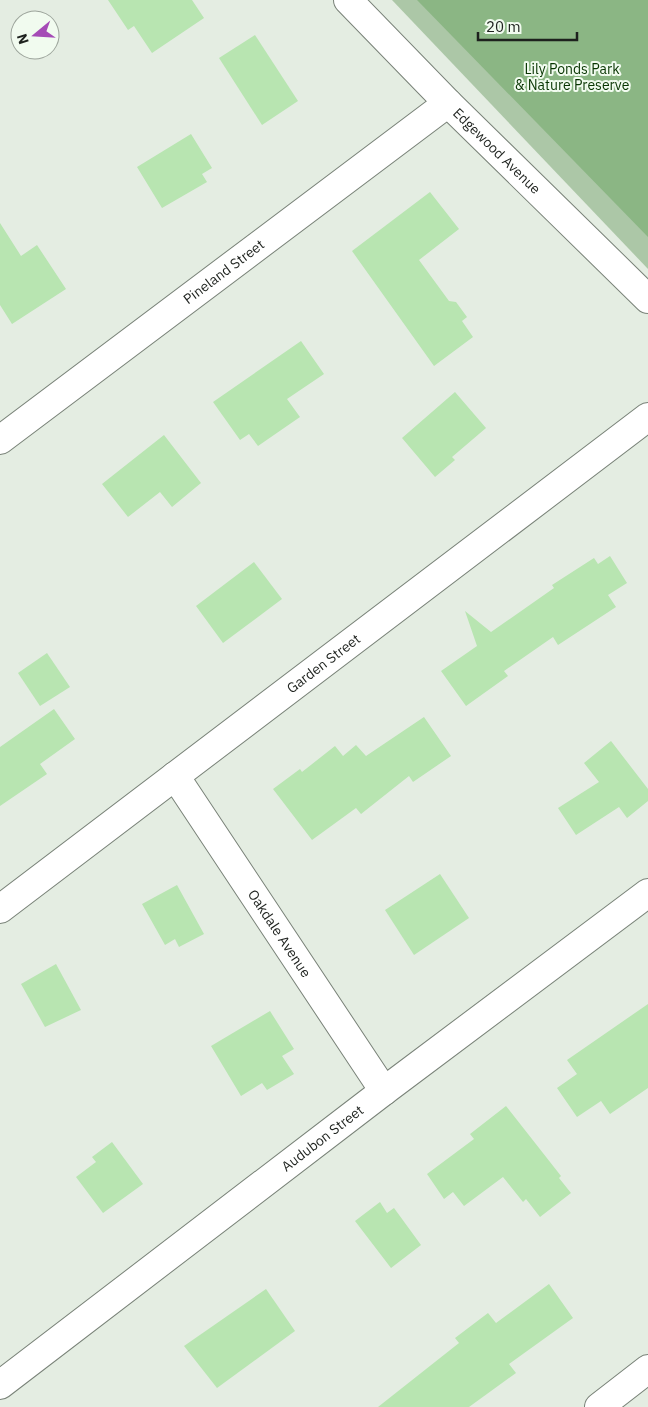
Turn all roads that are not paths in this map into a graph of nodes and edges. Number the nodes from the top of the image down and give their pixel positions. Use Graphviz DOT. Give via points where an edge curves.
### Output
graph roads {
  1 [pos="348,0"];
  2 [pos="448,103"];
  3 [pos="648,299"];
  4 [pos="648,417"];
  5 [pos="0,440"];
  6 [pos="175,776"];
  7 [pos="648,893"];
  8 [pos="0,909"];
  9 [pos="384,1091"];
  10 [pos="648,1369"];
  11 [pos="0,1385"];
  12 [pos="598,1407"];
  1 -- 2 [label="street, Edgewood Avenue"];
  2 -- 3 [label="street, Edgewood Avenue"];
  2 -- 5 [label="street, Pineland Street"];
  4 -- 6 [label="street, Garden Street"];
  6 -- 8 [label="street, Garden Street"];
  6 -- 9 [label="street, Oakdale Avenue"];
  7 -- 9 [label="street, Audubon Street"];
  9 -- 11 [label="street, Audubon Street"];
  10 -- 12 [label="street"];
}
